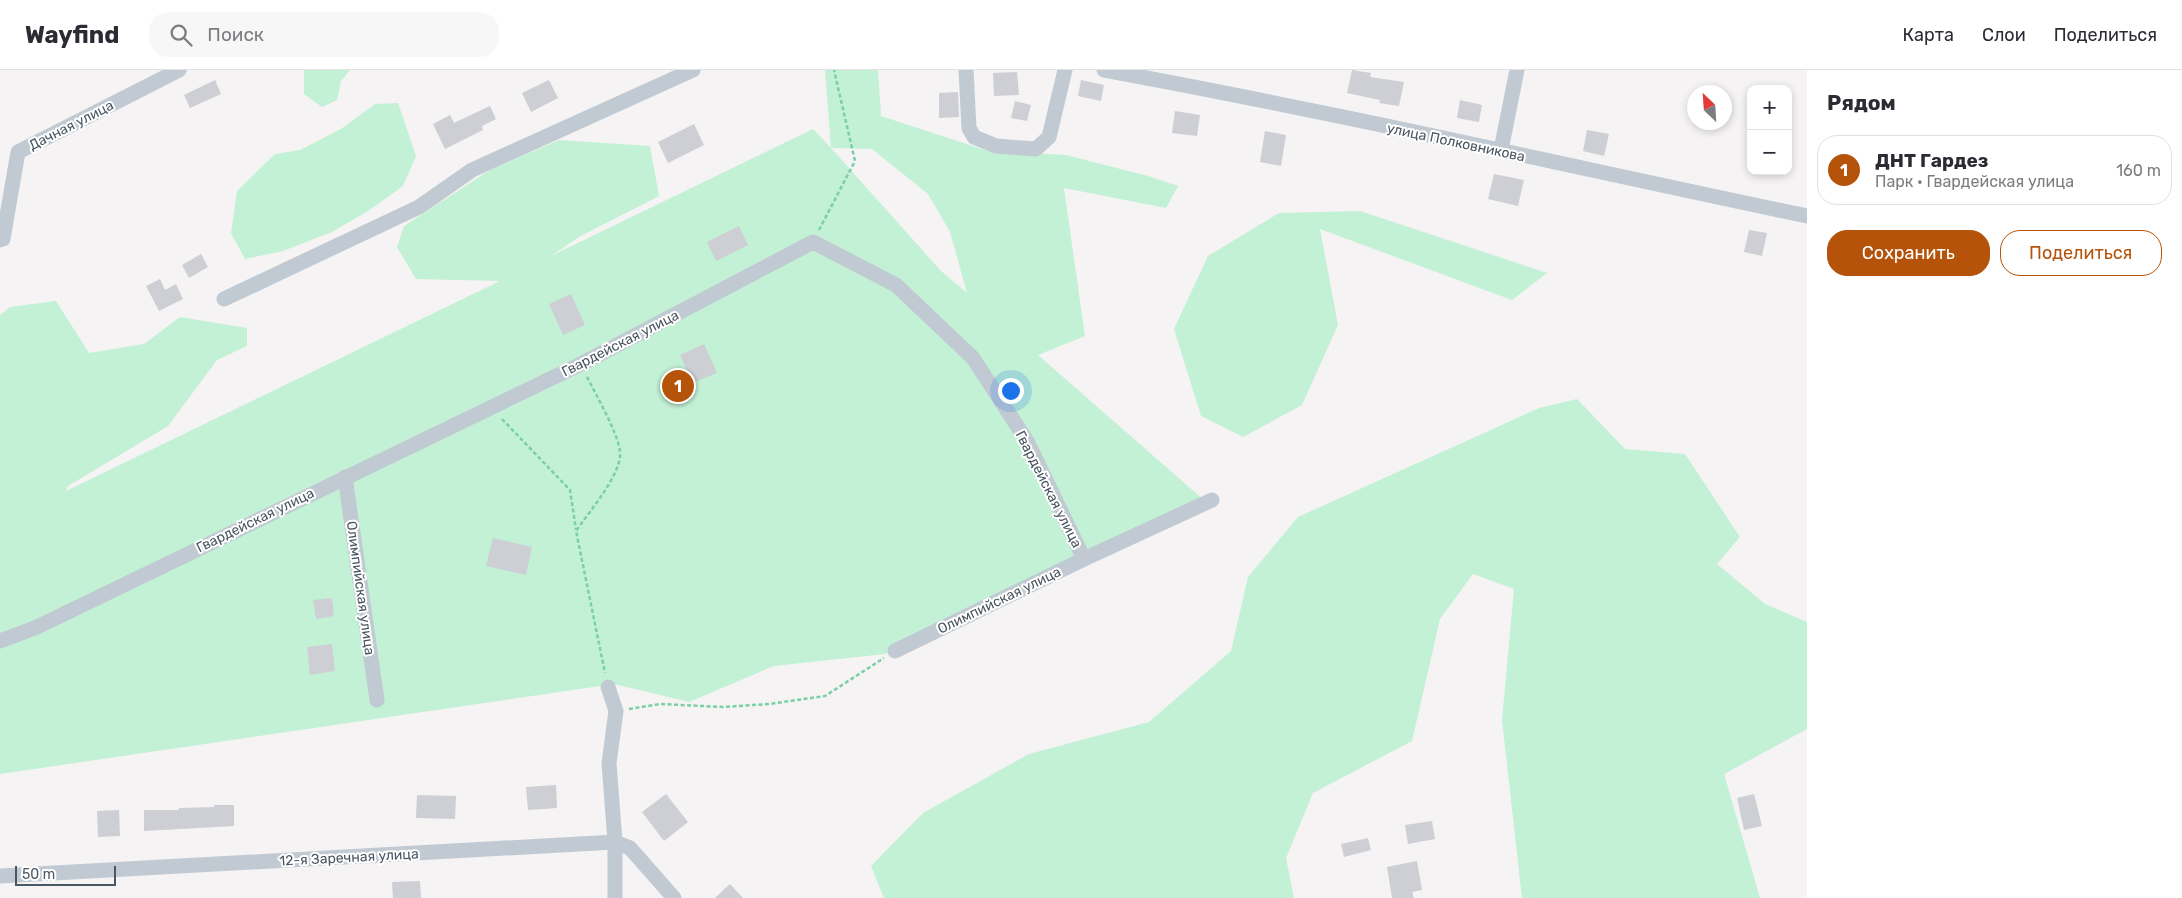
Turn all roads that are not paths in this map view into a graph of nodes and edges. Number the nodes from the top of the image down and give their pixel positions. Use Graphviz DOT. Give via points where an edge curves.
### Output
graph roads {
  1 [pos="180,70"];
  2 [pos="693,70"];
  3 [pos="966,70"];
  4 [pos="1065,70"];
  5 [pos="1104,70"];
  6 [pos="1517,70"];
  7 [pos="1501,150"];
  8 [pos="1807,216"];
  9 [pos="0,240"];
  10 [pos="224,299"];
  11 [pos="345,477"];
  12 [pos="1212,500"];
  13 [pos="1084,559"];
  14 [pos="0,641"];
  15 [pos="896,651"];
  16 [pos="608,687"];
  17 [pos="377,700"];
  18 [pos="615,842"];
  19 [pos="0,876"];
  20 [pos="615,898"];
  21 [pos="674,898"];
  1 -- 9 [label="street, Дачная улица" via="18,152 3,239"];
  2 -- 10 [label="street" via="472,170 419,207"];
  3 -- 4 [label="street" via="969,128 974,138 996,146 1036,149 1049,137"];
  5 -- 7 [label="street, улица Полковникова"];
  6 -- 7 [label="street"];
  7 -- 8 [label="street, улица Полковникова"];
  11 -- 13 [label="street, Гвардейская улица" via="581,364 813,242 896,285 973,358 1027,441"];
  11 -- 14 [label="street, Гвардейская улица" via="37,627"];
  11 -- 17 [label="street, Олимпийская улица"];
  12 -- 13 [label="street, Олимпийская улица"];
  13 -- 15 [label="street, Олимпийская улица"];
  16 -- 18 [label="street" via="616,711 609,763"];
  18 -- 19 [label="street, 12-я Заречная улица"];
  18 -- 20 [label="street"];
  18 -- 21 [label="street" via="630,848"];
}
